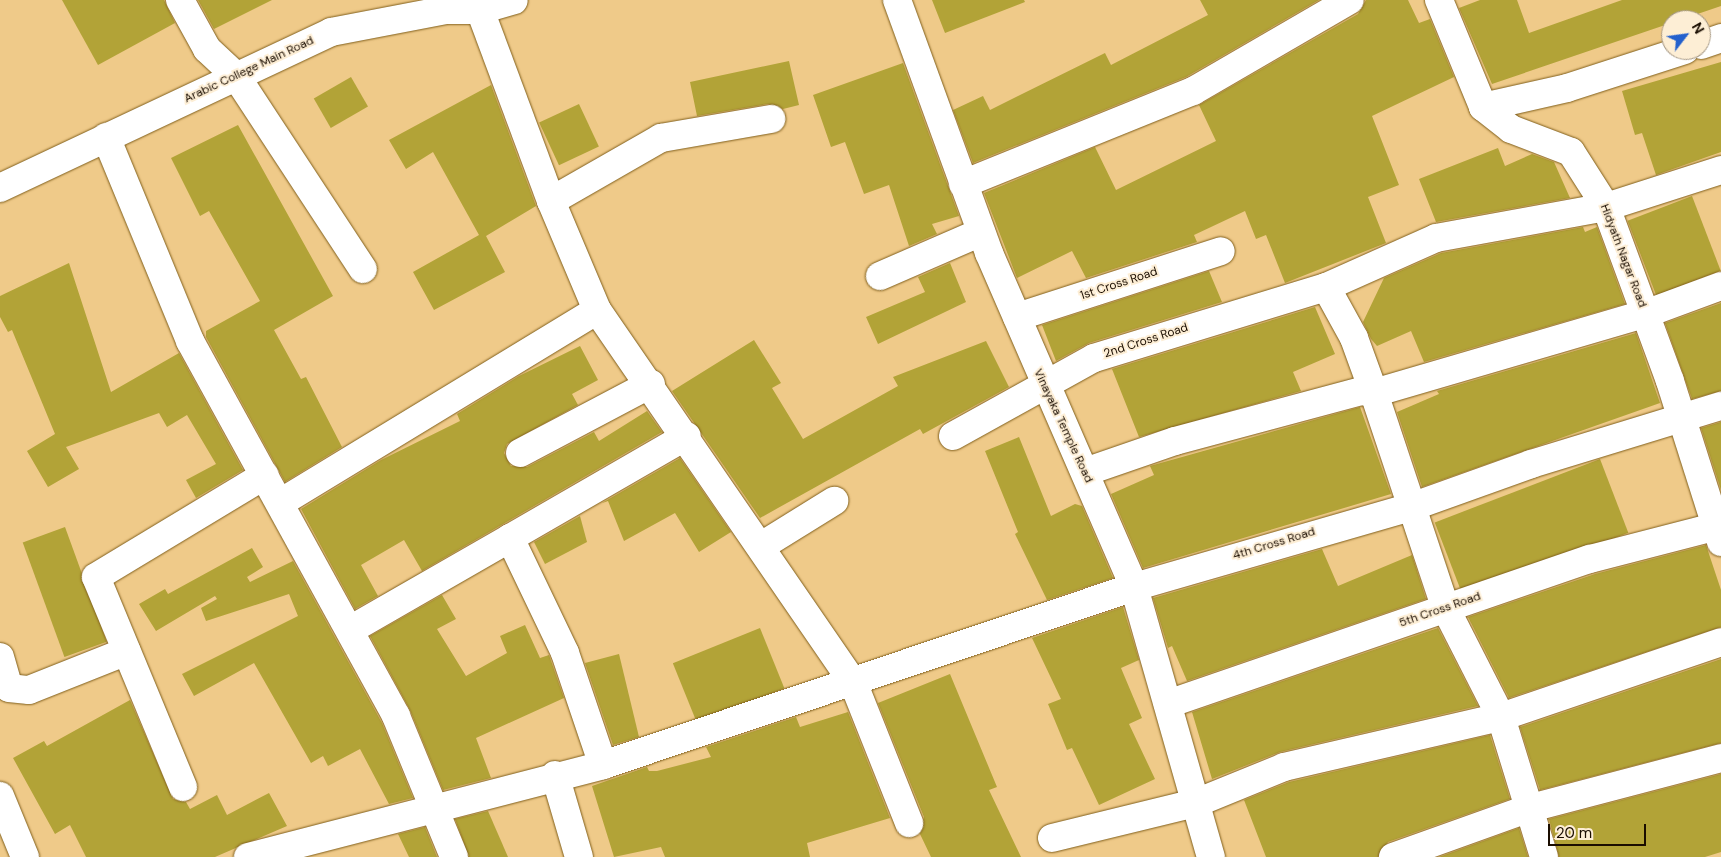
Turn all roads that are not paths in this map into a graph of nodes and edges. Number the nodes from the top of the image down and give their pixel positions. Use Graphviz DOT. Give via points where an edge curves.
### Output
graph roads {
  1 [pos="180,0"];
  2 [pos="514,0"];
  3 [pos="897,0"];
  4 [pos="1350,0"];
  5 [pos="1439,0"];
  6 [pos="442,5"];
  7 [pos="480,10"];
  8 [pos="1661,58"];
  9 [pos="236,76"];
  10 [pos="1483,106"];
  11 [pos="771,119"];
  12 [pos="106,137"];
  13 [pos="1721,170"];
  14 [pos="963,184"];
  15 [pos="0,188"];
  16 [pos="550,201"];
  17 [pos="1606,207"];
  18 [pos="981,232"];
  19 [pos="1221,251"];
  20 [pos="363,269"];
  21 [pos="880,276"];
  22 [pos="1326,286"];
  23 [pos="1721,286"];
  24 [pos="597,310"];
  25 [pos="1645,314"];
  26 [pos="1016,318"];
  27 [pos="651,384"];
  28 [pos="1043,386"];
  29 [pos="1374,393"];
  30 [pos="1721,406"];
  31 [pos="1679,421"];
  32 [pos="687,436"];
  33 [pos="953,436"];
  34 [pos="520,453"];
  35 [pos="1085,472"];
  36 [pos="265,475"];
  37 [pos="834,501"];
  38 [pos="280,503"];
  39 [pos="1414,506"];
  40 [pos="1719,531"];
  41 [pos="510,538"];
  42 [pos="763,546"];
  43 [pos="1134,587"];
  44 [pos="1446,609"];
  45 [pos="350,630"];
  46 [pos="1721,642"];
  47 [pos="127,651"];
  48 [pos="0,657"];
  49 [pos="853,682"];
  50 [pos="1168,704"];
  51 [pos="1501,717"];
  52 [pos="1721,758"];
  53 [pos="603,765"];
  54 [pos="555,775"];
  55 [pos="183,787"];
  56 [pos="0,796"];
  57 [pos="1196,803"];
  58 [pos="434,805"];
  59 [pos="1527,809"];
  60 [pos="909,823"];
  61 [pos="1052,838"];
  62 [pos="576,856"];
  63 [pos="25,857"];
  64 [pos="248,857"];
  65 [pos="454,857"];
  66 [pos="1211,857"];
  67 [pos="1393,857"];
  68 [pos="1544,857"];
  1 -- 9 [label="street" via="206,49"];
  2 -- 7 [label="street, Arabic College Main Road"];
  3 -- 14 [label="street, Vinayaka Temple Road"];
  4 -- 14 [label="street" via="1193,91"];
  5 -- 10 [label="street, Hidyath Nagar Road"];
  6 -- 7 [label="street, Arabic College Main Road"];
  6 -- 9 [label="street, Arabic College Main Road" via="331,32"];
  7 -- 16 [label="street"];
  8 -- 10 [label="street" via="1567,88"];
  9 -- 12 [label="street, Arabic College Main Road"];
  9 -- 20 [label="street"];
  10 -- 17 [label="street, Hidyath Nagar Road" via="1511,129 1571,152"];
  11 -- 16 [label="street" via="660,138"];
  12 -- 15 [label="street, Arabic College Main Road"];
  12 -- 36 [label="street" via="190,341"];
  13 -- 17 [label="street, 2nd Cross Road"];
  14 -- 18 [label="street, Vinayaka Temple Road"];
  16 -- 24 [label="street"];
  17 -- 22 [label="street, 2nd Cross Road" via="1436,238"];
  17 -- 25 [label="street, Hidyath Nagar Road"];
  18 -- 21 [label="street"];
  18 -- 26 [label="street, Vinayaka Temple Road"];
  19 -- 26 [label="street, 1st Cross Road"];
  22 -- 28 [label="street, 2nd Cross Road" via="1094,358"];
  22 -- 29 [label="street" via="1354,338"];
  23 -- 25 [label="street"];
  24 -- 27 [label="street"];
  24 -- 38 [label="street"];
  25 -- 29 [label="street"];
  25 -- 31 [label="street, Hidyath Nagar Road"];
  26 -- 28 [label="street, Vinayaka Temple Road"];
  27 -- 32 [label="street"];
  27 -- 34 [label="street"];
  28 -- 33 [label="street, 2nd Cross Road"];
  28 -- 35 [label="street, Vinayaka Temple Road"];
  29 -- 35 [label="street" via="1361,391 1176,441"];
  29 -- 39 [label="street"];
  30 -- 31 [label="street, 4th Cross Road"];
  31 -- 39 [label="street, 4th Cross Road" via="1531,464"];
  31 -- 40 [label="street, Hidyath Nagar Road"];
  32 -- 41 [label="street"];
  32 -- 42 [label="street"];
  35 -- 43 [label="street, Vinayaka Temple Road"];
  36 -- 38 [label="street"];
  36 -- 47 [label="street" via="96,577"];
  37 -- 42 [label="street"];
  38 -- 45 [label="street"];
  39 -- 43 [label="street, 4th Cross Road"];
  39 -- 44 [label="street"];
  40 -- 44 [label="street, 5th Cross Road" via="1590,558"];
  41 -- 45 [label="street"];
  41 -- 53 [label="street" via="565,653"];
  42 -- 49 [label="street"];
  43 -- 49 [label="street, 4th Cross Road"];
  43 -- 50 [label="street, Vinayaka Temple Road"];
  44 -- 50 [label="street, 5th Cross Road"];
  44 -- 51 [label="street"];
  45 -- 58 [label="street" via="396,716"];
  46 -- 51 [label="street"];
  47 -- 48 [label="street" via="30,690 9,688"];
  47 -- 55 [label="street"];
  49 -- 53 [label="street, 4th Cross Road"];
  49 -- 60 [label="street"];
  50 -- 57 [label="street, Vinayaka Temple Road"];
  51 -- 57 [label="street" via="1284,767"];
  51 -- 59 [label="street"];
  52 -- 59 [label="street"];
  53 -- 54 [label="street, 4th Cross Road"];
  54 -- 58 [label="street, 4th Cross Road"];
  54 -- 62 [label="street"];
  56 -- 63 [label="street"];
  57 -- 61 [label="street"];
  57 -- 66 [label="street, Vinayaka Temple Road"];
  58 -- 64 [label="street, 4th Cross Road"];
  58 -- 65 [label="street"];
  59 -- 67 [label="street"];
  59 -- 68 [label="street"];
}
